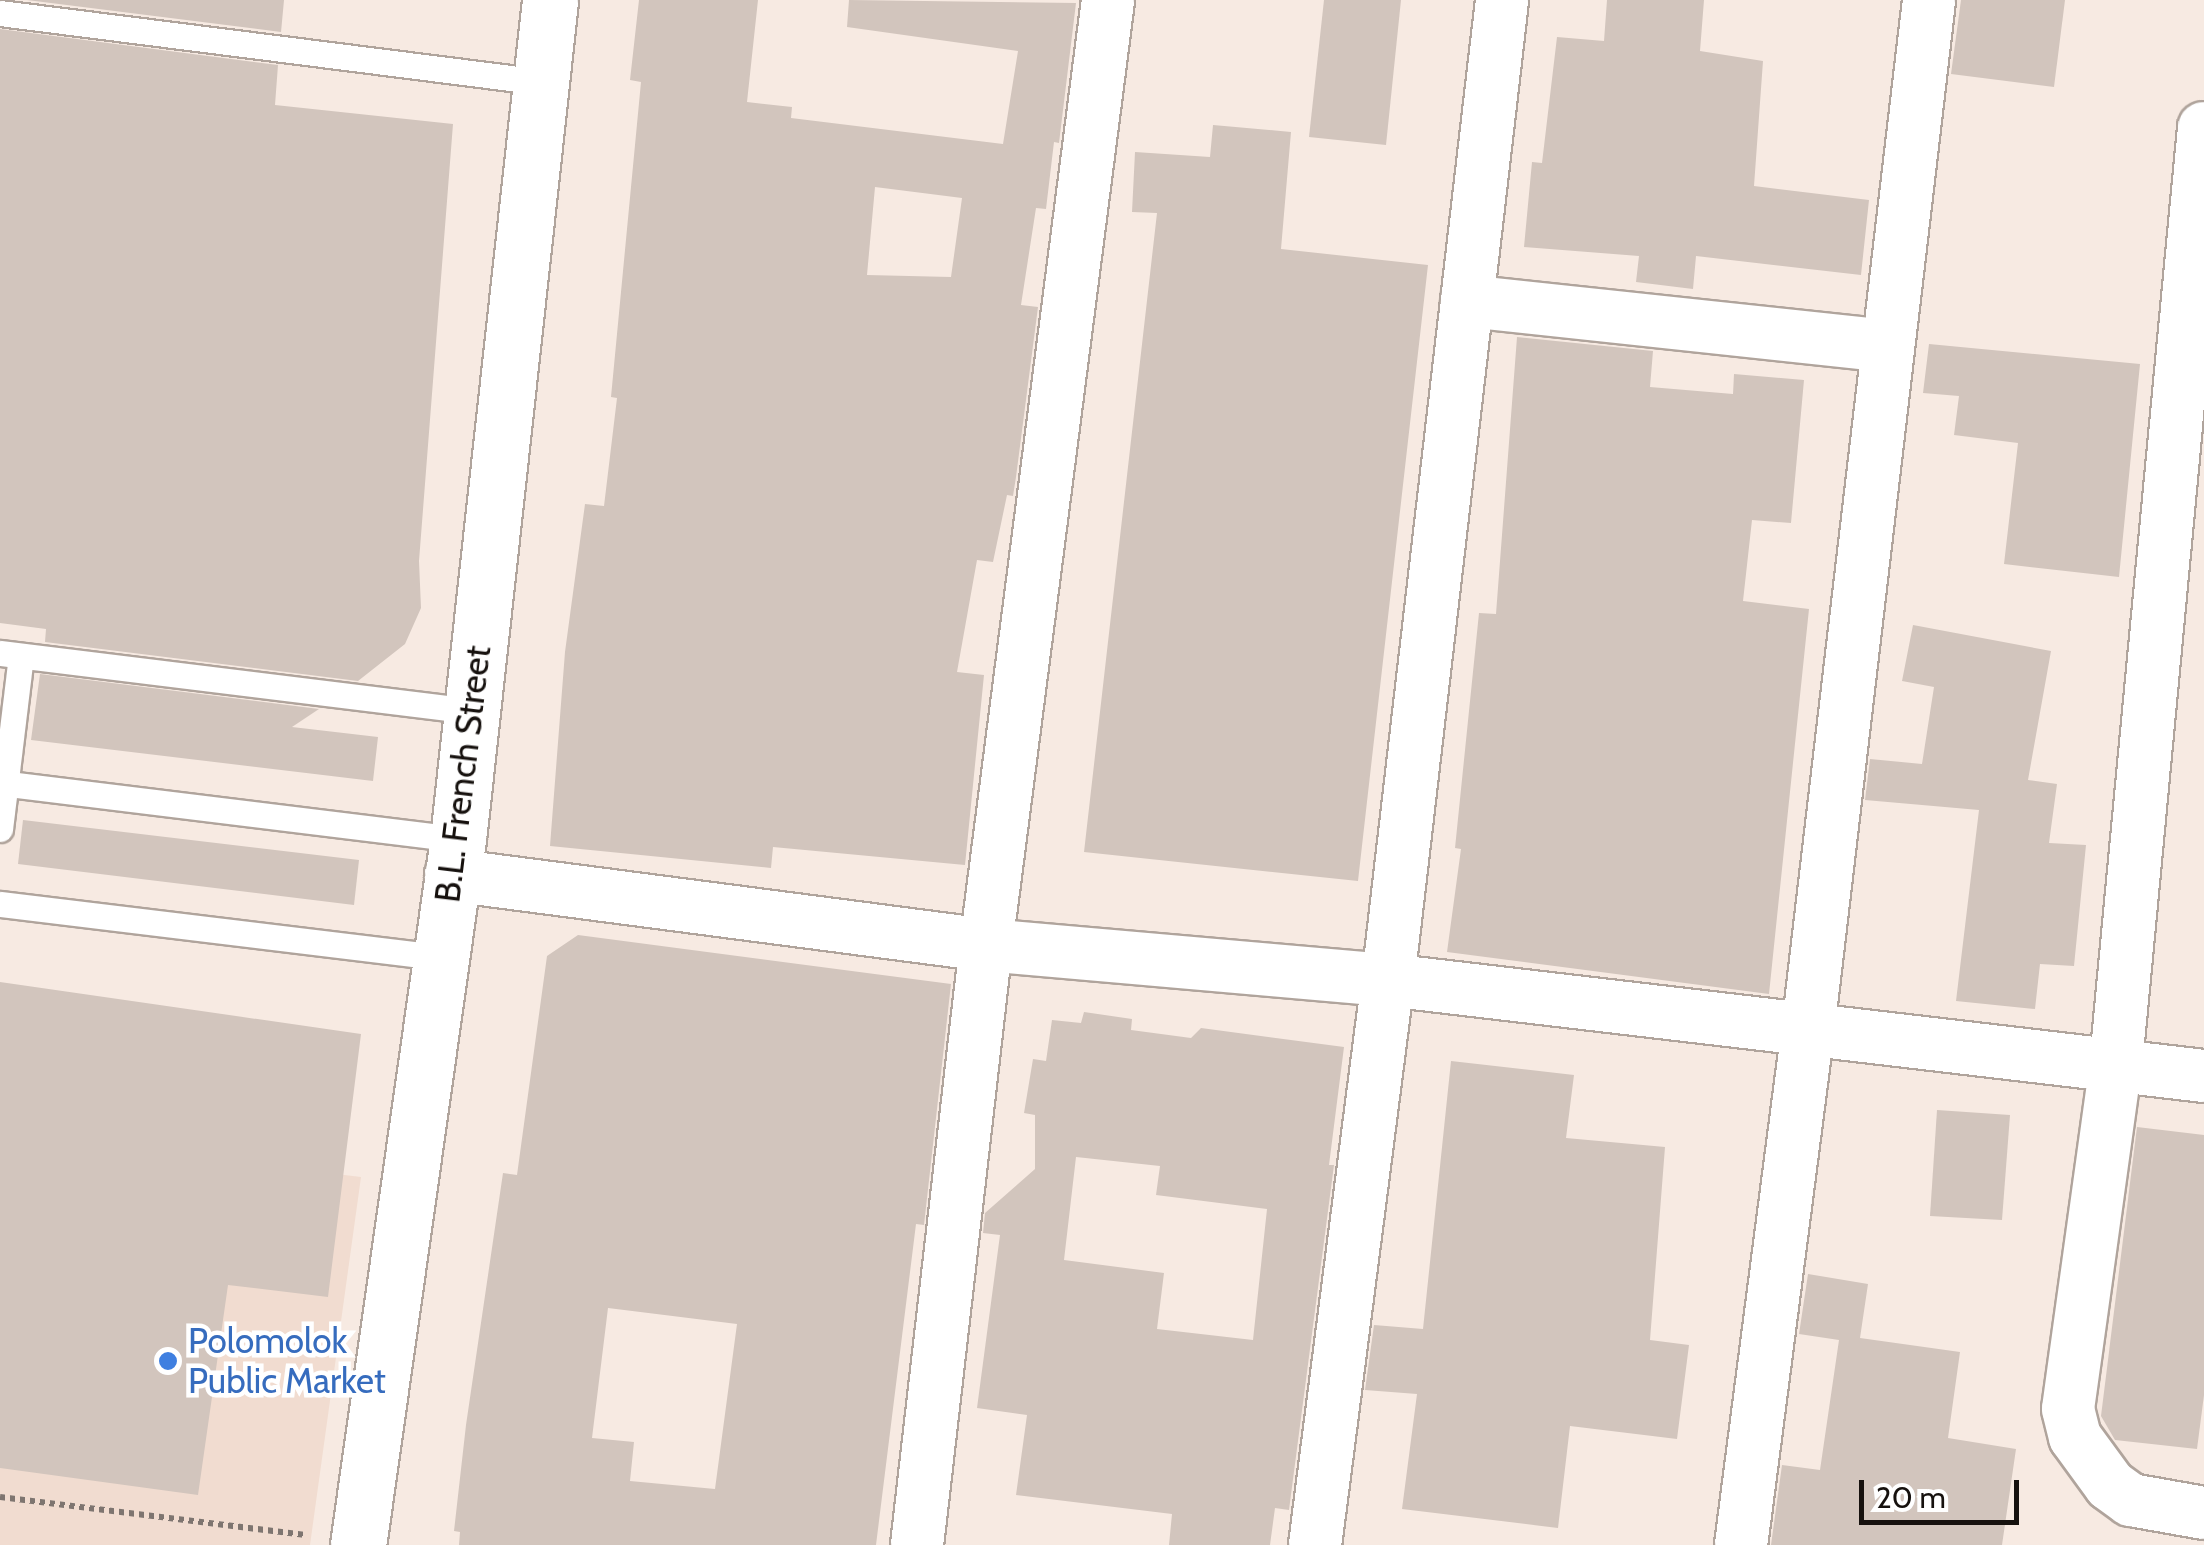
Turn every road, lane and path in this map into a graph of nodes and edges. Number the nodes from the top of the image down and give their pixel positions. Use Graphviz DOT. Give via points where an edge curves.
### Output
graph roads {
  1 [pos="550,0"];
  2 [pos="1108,0"];
  3 [pos="1502,0"];
  4 [pos="1929,0"];
  5 [pos="0,14"];
  6 [pos="542,82"];
  7 [pos="2204,128"];
  8 [pos="1467,301"];
  9 [pos="1887,346"];
  10 [pos="11,655"];
  11 [pos="472,711"];
  12 [pos="3,784"];
  13 [pos="0,829"];
  14 [pos="454,857"];
  15 [pos="0,904"];
  16 [pos="986,945"];
  17 [pos="438,957"];
  18 [pos="1388,980"];
  19 [pos="1808,1029"];
  20 [pos="2116,1063"];
  21 [pos="2204,1076"];
  22 [pos="0,1497"];
  23 [pos="2204,1512"];
  24 [pos="341,1541"];
  25 [pos="917,1545"];
  26 [pos="1315,1545"];
  27 [pos="1741,1545"];
  1 -- 6 [label="street, B.L. French Street"];
  2 -- 16 [label="street"];
  3 -- 8 [label="street"];
  4 -- 9 [label="street"];
  5 -- 6 [label="lane"];
  6 -- 11 [label="street, B.L. French Street"];
  7 -- 20 [label="street"];
  8 -- 9 [label="street"];
  8 -- 18 [label="street"];
  9 -- 19 [label="street"];
  10 -- 11 [label="lane"];
  10 -- 12 [label="lane"];
  11 -- 14 [label="street, B.L. French Street"];
  12 -- 13 [label="lane"];
  12 -- 14 [label="lane"];
  14 -- 16 [label="street"];
  14 -- 17 [label="street, B.L. French Street"];
  15 -- 17 [label="lane"];
  16 -- 18 [label="street"];
  16 -- 25 [label="street"];
  17 -- 24 [label="street, B.L. French Street"];
  18 -- 19 [label="street"];
  18 -- 26 [label="street"];
  19 -- 20 [label="street"];
  19 -- 27 [label="street"];
  20 -- 21 [label="street"];
  20 -- 23 [label="street" via="2068,1409 2075,1437 2110,1485 2131,1500"];
  22 -- 24 [label="path"];
}
